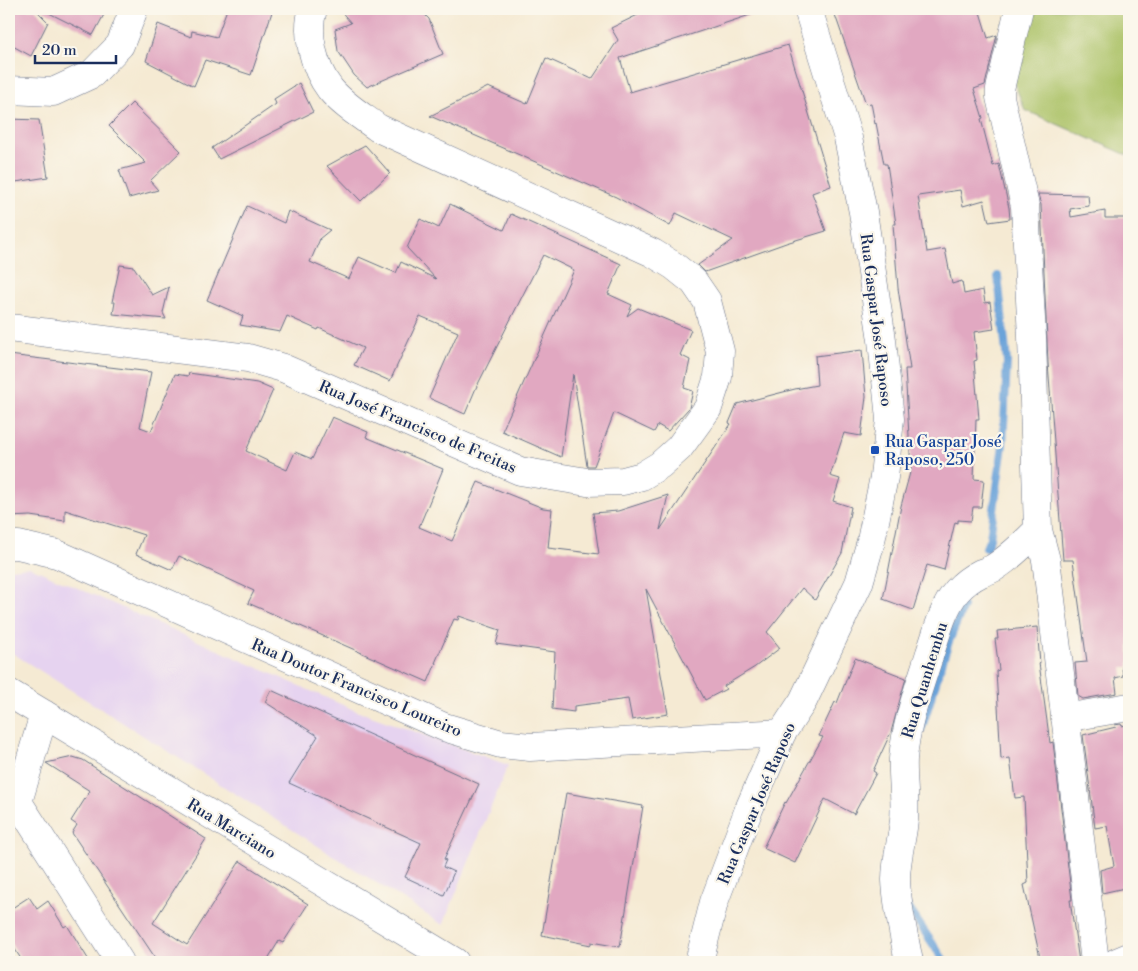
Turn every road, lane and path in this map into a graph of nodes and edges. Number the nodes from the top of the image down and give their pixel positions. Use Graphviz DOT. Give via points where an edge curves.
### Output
graph roads {
  1 [pos="134,9"];
  2 [pos="313,9"];
  3 [pos="808,9"];
  4 [pos="1019,9"];
  5 [pos="9,90"];
  6 [pos="9,328"];
  7 [pos="1038,530"];
  8 [pos="9,545"];
  9 [pos="9,693"];
  10 [pos="1129,707"];
  11 [pos="44,714"];
  12 [pos="1065,718"];
  13 [pos="782,733"];
  14 [pos="13,795"];
  15 [pos="1129,957"];
  16 [pos="120,962"];
  17 [pos="455,962"];
  18 [pos="699,962"];
  19 [pos="909,962"];
  20 [pos="1094,962"];
  21 [pos="1117,962"];
  1 -- 5 [label="street" via="120,45 92,74 53,92"];
  2 -- 6 [label="street, Rua José Francisco de Freitas" via="309,29 313,52 323,77 351,108 378,128 653,253 694,282 707,301 720,359 708,408 679,448 654,469 623,481 587,482 520,470 283,368 248,358"];
  3 -- 13 [label="street, Rua Gaspar José Raposo" via="852,156 881,330 890,419 884,477 859,583 803,701"];
  4 -- 7 [label="street" via="1000,97 1023,193 1032,337"];
  7 -- 12 [label="street" via="1046,560"];
  7 -- 19 [label="street, Rua Quanhembu" via="1003,562 957,591 946,610 917,693 904,745 905,802 896,871"];
  8 -- 13 [label="street, Rua Doutor Francisco Loureiro" via="57,554 444,727 501,744 530,747"];
  9 -- 11 [label="street, Rua Marciano"];
  10 -- 12 [label="street"];
  11 -- 14 [label="street"];
  11 -- 17 [label="street, Rua Marciano"];
  12 -- 20 [label="street"];
  13 -- 18 [label="street, Rua Gaspar José Raposo" via="714,902"];
  14 -- 16 [label="street"];
  15 -- 21 [label="street"];
}
